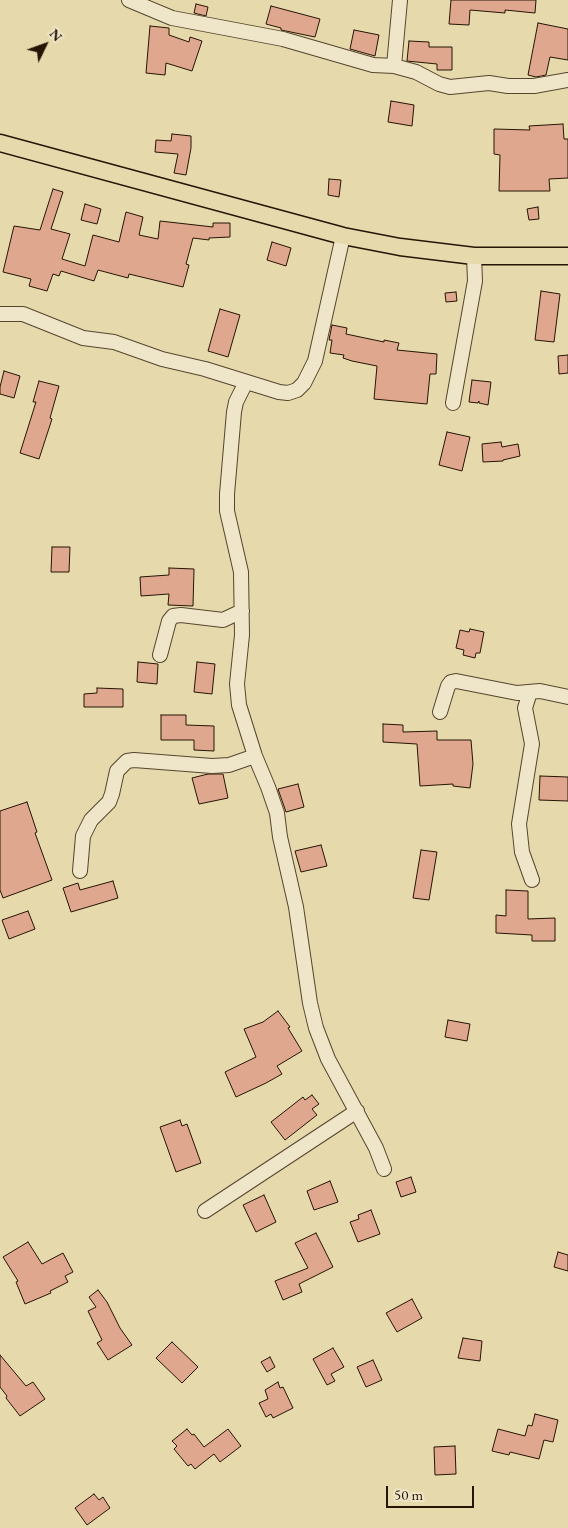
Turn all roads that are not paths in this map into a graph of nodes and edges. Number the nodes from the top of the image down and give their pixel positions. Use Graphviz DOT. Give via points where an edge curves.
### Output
graph roads {
  1 [pos="129,0"];
  2 [pos="400,0"];
  3 [pos="394,66"];
  4 [pos="568,80"];
  5 [pos="0,143"];
  6 [pos="343,236"];
  7 [pos="474,256"];
  8 [pos="568,256"];
  9 [pos="0,314"];
  10 [pos="246,382"];
  11 [pos="453,403"];
  12 [pos="242,611"];
  13 [pos="160,655"];
  14 [pos="530,692"];
  15 [pos="568,697"];
  16 [pos="440,712"];
  17 [pos="254,756"];
  18 [pos="80,871"];
  19 [pos="532,880"];
  20 [pos="356,1111"];
  21 [pos="384,1170"];
  22 [pos="205,1211"];
  1 -- 3 [label="street" via="172,18 283,39 373,65"];
  2 -- 3 [label="street"];
  3 -- 4 [label="street" via="450,87 489,83 534,86"];
  5 -- 6 [label="main road"];
  6 -- 7 [label="main road"];
  6 -- 10 [label="street" via="315,361 304,384 288,393"];
  7 -- 8 [label="main road"];
  7 -- 11 [label="street" via="475,281"];
  9 -- 10 [label="street" via="23,314 83,338 114,342"];
  10 -- 12 [label="street" via="234,412 227,494 227,511 241,572"];
  12 -- 13 [label="street" via="223,620 173,616"];
  12 -- 17 [label="street" via="237,684 239,705"];
  14 -- 15 [label="street"];
  14 -- 16 [label="street" via="517,693 451,682"];
  14 -- 19 [label="street" via="525,708 532,744 518,824 522,852"];
  17 -- 18 [label="street" via="229,765 212,766 127,761 117,771 109,802 91,820 83,836"];
  17 -- 20 [label="street" via="277,813 316,1028 328,1059"];
  20 -- 21 [label="street"];
  20 -- 22 [label="street"];
}
